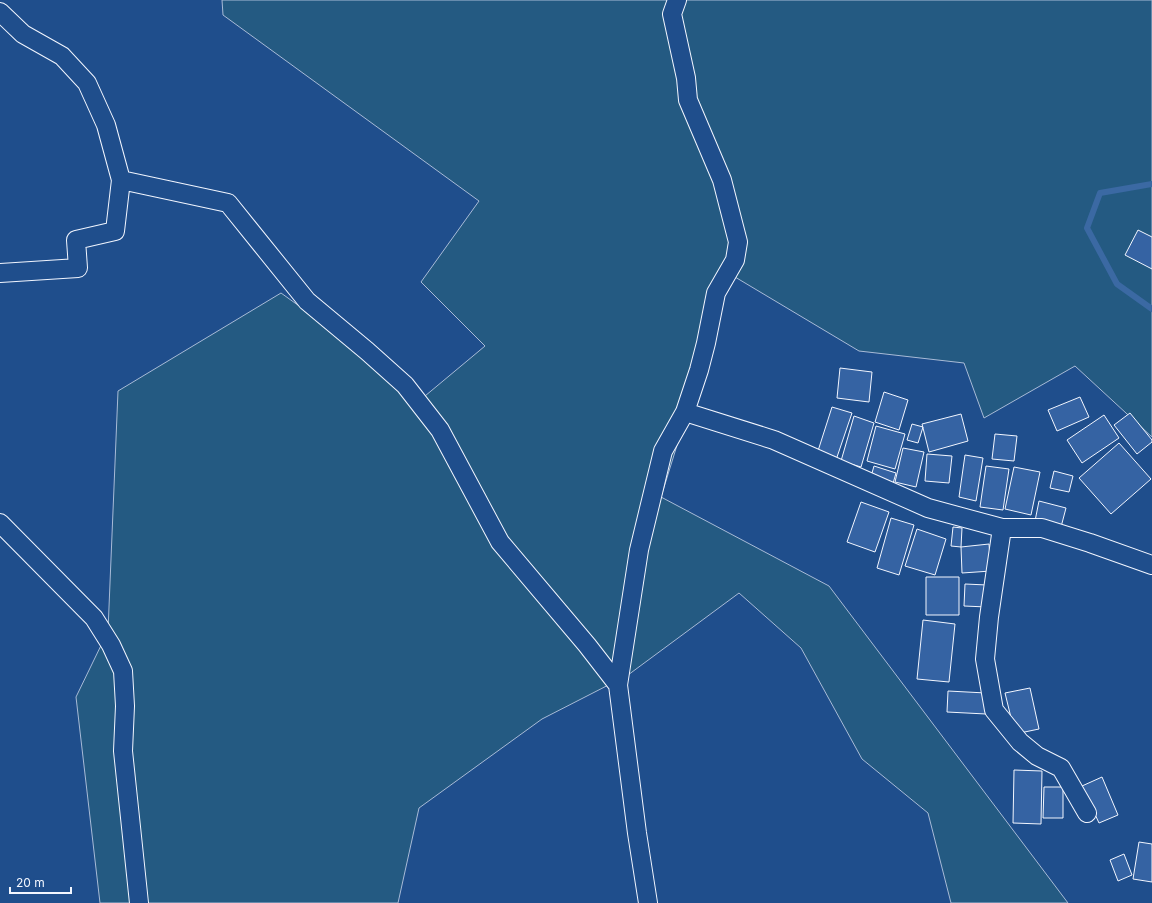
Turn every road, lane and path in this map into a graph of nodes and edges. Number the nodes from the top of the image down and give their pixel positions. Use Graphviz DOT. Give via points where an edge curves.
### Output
graph roads {
  1 [pos="677,0"];
  2 [pos="0,12"];
  3 [pos="121,180"];
  4 [pos="0,273"];
  5 [pos="685,412"];
  6 [pos="0,523"];
  7 [pos="1002,528"];
  8 [pos="1152,565"];
  9 [pos="618,685"];
  10 [pos="1087,813"];
  11 [pos="140,903"];
  12 [pos="648,903"];
  1 -- 5 [label="street" via="672,14 686,78 688,100 722,180 738,242 734,260 716,293 699,370"];
  2 -- 3 [label="street" via="23,34 62,56 87,83 106,125"];
  3 -- 4 [label="street" via="115,231 76,240 78,268"];
  3 -- 9 [label="street" via="228,203 307,301 405,385 440,430 500,542"];
  5 -- 7 [label="street" via="774,440 928,508"];
  5 -- 9 [label="street" via="663,451 639,550"];
  6 -- 11 [label="street" via="94,618 112,645 122,672 125,706 123,751"];
  7 -- 8 [label="street" via="1042,528"];
  7 -- 10 [label="street" via="985,659 994,710 1020,742 1037,756 1062,768"];
  9 -- 12 [label="street"];
}
